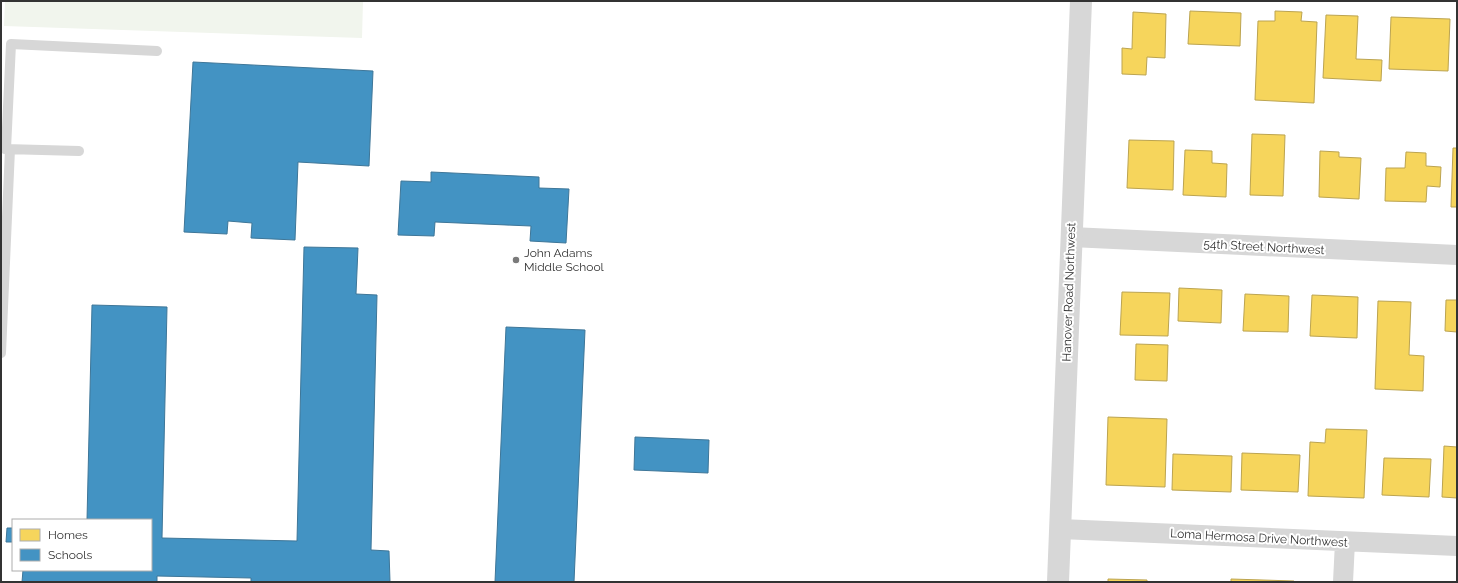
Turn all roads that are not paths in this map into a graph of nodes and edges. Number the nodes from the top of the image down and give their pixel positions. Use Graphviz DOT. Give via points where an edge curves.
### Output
graph roads {
  1 [pos="1081,1"];
  2 [pos="157,51"];
  3 [pos="6,149"];
  4 [pos="79,151"];
  5 [pos="1071,237"];
  6 [pos="1457,255"];
  7 [pos="1,353"];
  8 [pos="1060,529"];
  9 [pos="1345,542"];
  10 [pos="1457,546"];
  11 [pos="1058,582"];
  12 [pos="1343,582"];
  1 -- 5 [label="street, Hanover Road Northwest"];
  2 -- 3 [label="lane" via="11,44"];
  3 -- 4 [label="lane"];
  3 -- 7 [label="lane"];
  5 -- 6 [label="street, 54th Street Northwest"];
  5 -- 8 [label="street, Hanover Road Northwest"];
  8 -- 9 [label="street, Loma Hermosa Drive Northwest"];
  8 -- 11 [label="street, Hanover Road Northwest"];
  9 -- 10 [label="street, Loma Hermosa Drive Northwest"];
  9 -- 12 [label="street"];
}
